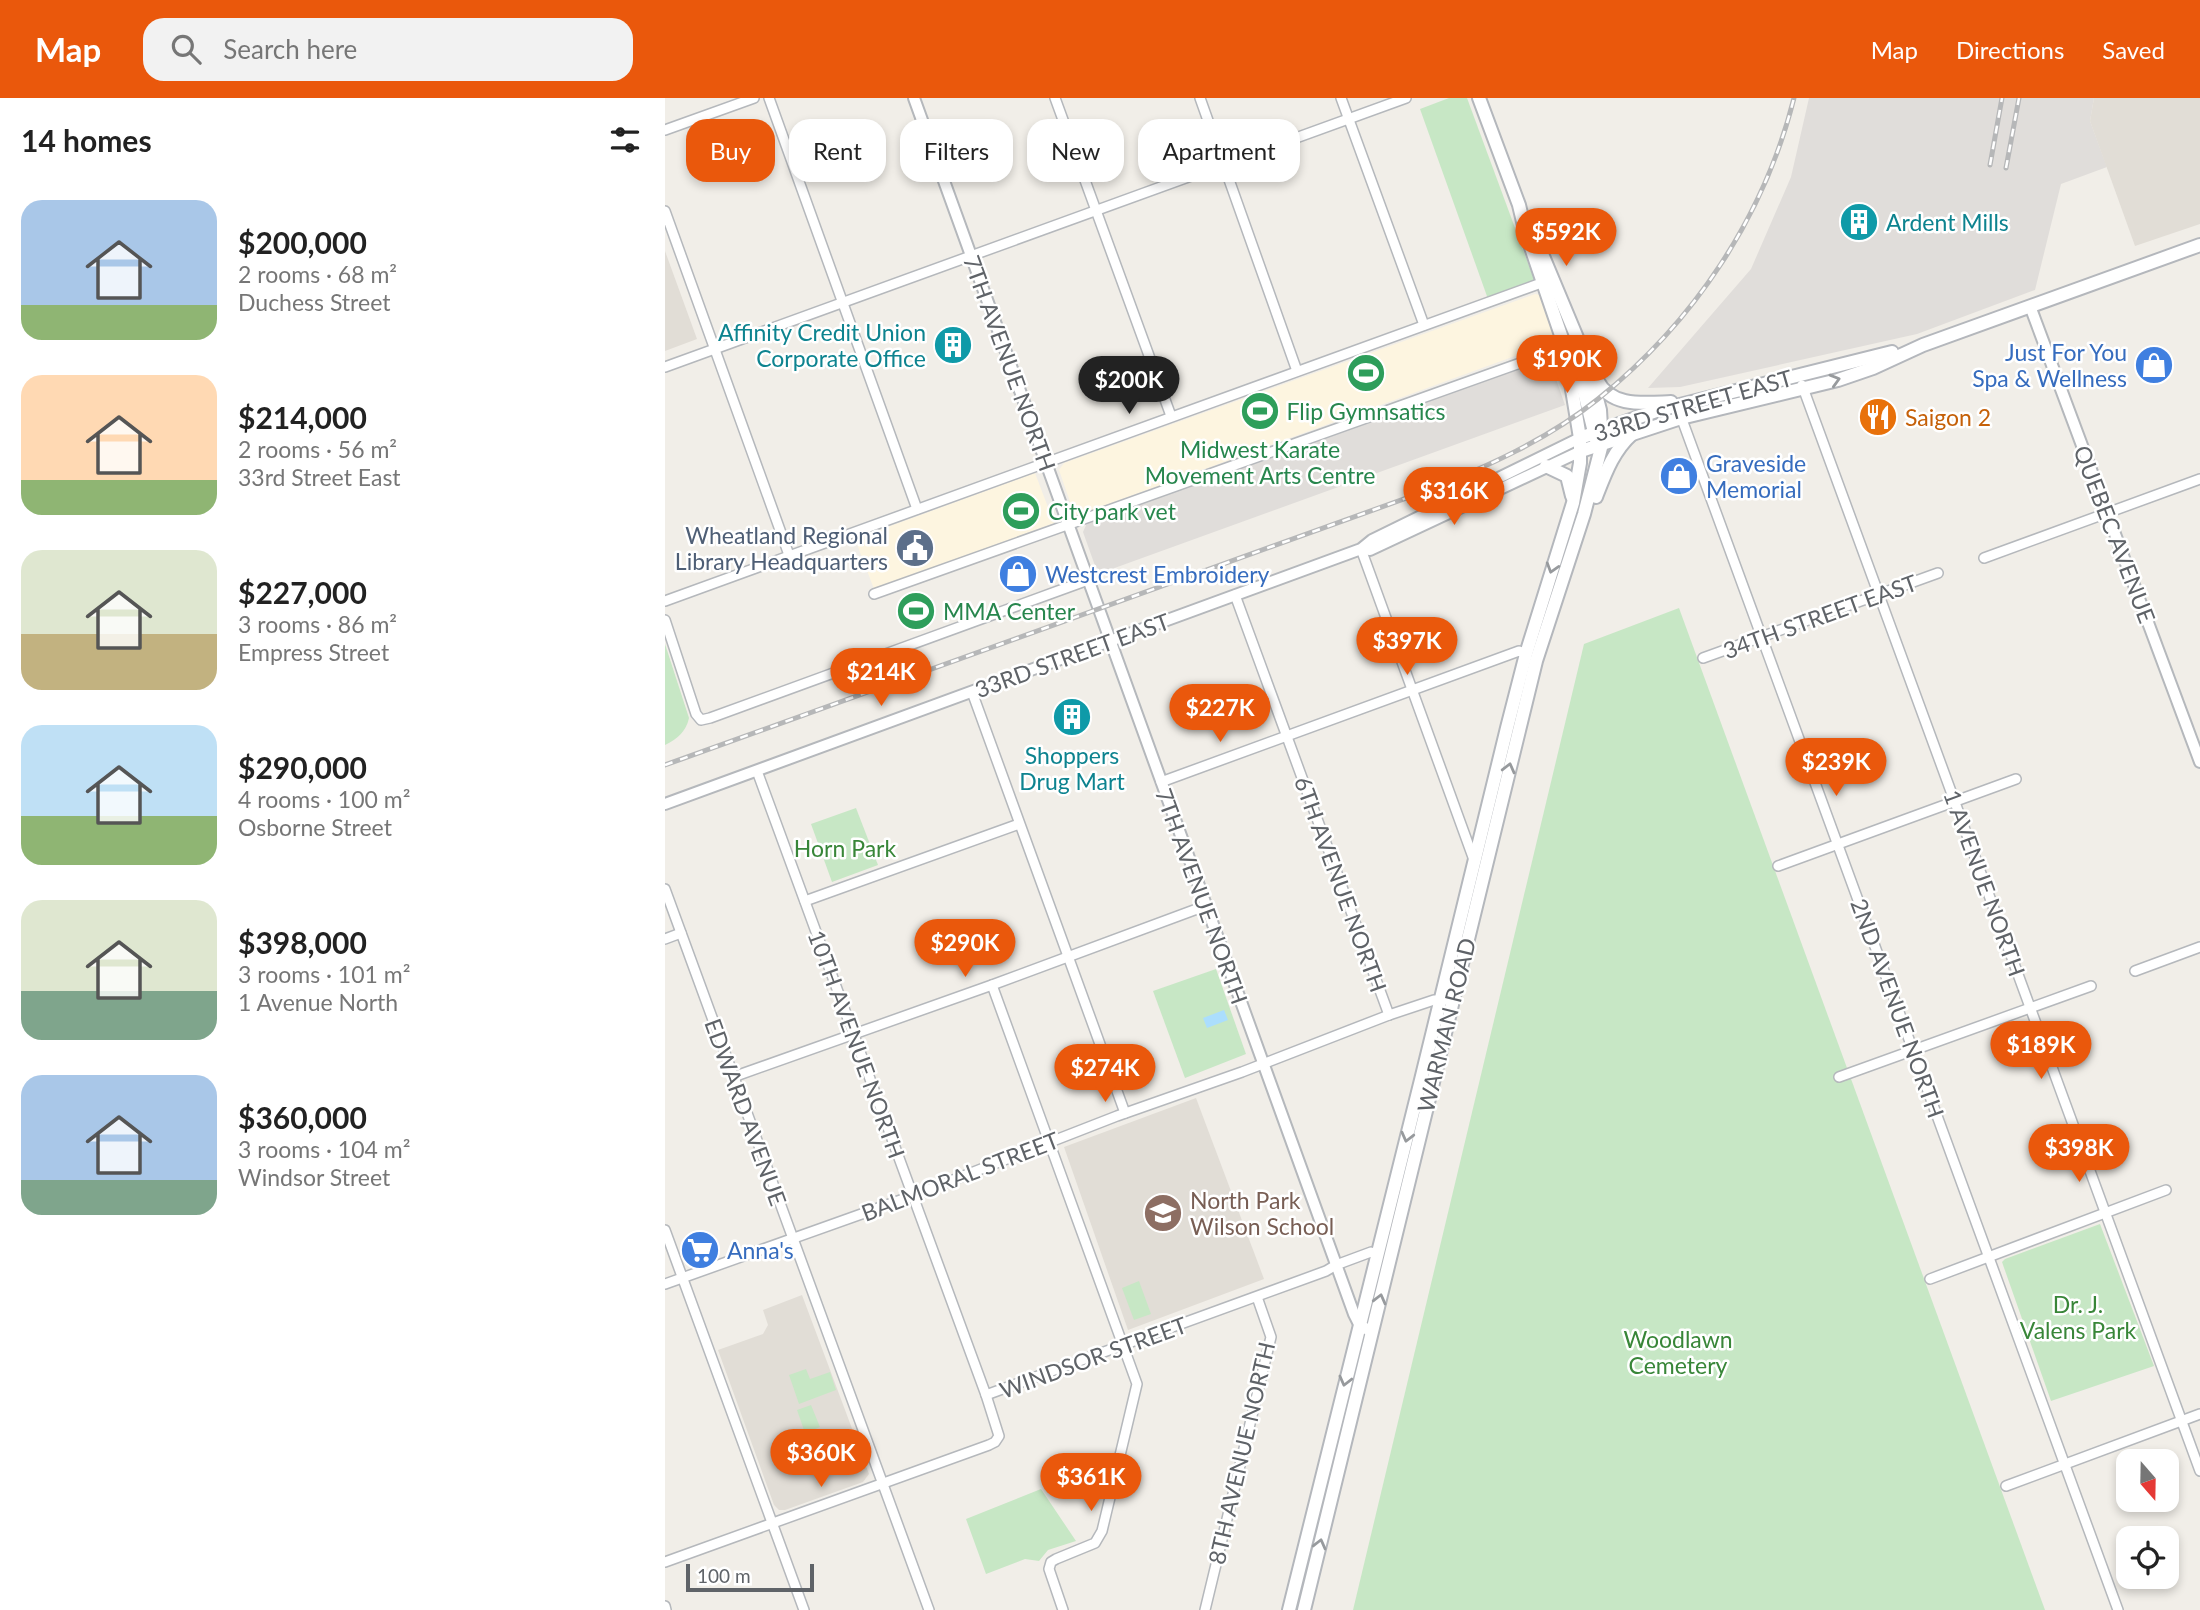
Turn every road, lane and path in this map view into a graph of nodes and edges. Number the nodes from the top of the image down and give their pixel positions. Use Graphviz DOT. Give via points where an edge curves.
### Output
graph roads {
  1 [pos="754,98"];
  2 [pos="769,98"];
  3 [pos="914,98"];
  4 [pos="1055,98"];
  5 [pos="1200,98"];
  6 [pos="1341,98"];
  7 [pos="1406,98"];
  8 [pos="1479,98"];
  9 [pos="1349,118"];
  10 [pos="1208,119"];
  11 [pos="665,130"];
  12 [pos="1300,136"];
  13 [pos="1174,182"];
  14 [pos="1230,182"];
  15 [pos="1519,205"];
  16 [pos="1095,210"];
  17 [pos="665,211"];
  18 [pos="2200,245"];
  19 [pos="971,256"];
  20 [pos="1544,282"];
  21 [pos="842,302"];
  22 [pos="2030,306"];
  23 [pos="1424,326"];
  24 [pos="1923,345"];
  25 [pos="1582,346"];
  26 [pos="1565,347"];
  27 [pos="714,348"];
  28 [pos="665,367"];
  29 [pos="1297,371"];
  30 [pos="1798,375"];
  31 [pos="1803,389"];
  32 [pos="1696,401"];
  33 [pos="1680,412"];
  34 [pos="1171,416"];
  35 [pos="1635,432"];
  36 [pos="1591,439"];
  37 [pos="1046,462"];
  38 [pos="1546,466"];
  39 [pos="2200,479"];
  40 [pos="1573,503"];
  41 [pos="918,509"];
  42 [pos="2107,512"];
  43 [pos="1068,525"];
  44 [pos="1579,528"];
  45 [pos="1361,549"];
  46 [pos="789,555"];
  47 [pos="1984,558"];
  48 [pos="1938,573"];
  49 [pos="1088,580"];
  50 [pos="874,594"];
  51 [pos="1235,595"];
  52 [pos="1878,595"];
  53 [pos="665,601"];
  54 [pos="665,620"];
  55 [pos="1761,636"];
  56 [pos="1109,641"];
  57 [pos="1526,654"];
  58 [pos="1703,658"];
  59 [pos="1414,690"];
  60 [pos="972,692"];
  61 [pos="1288,736"];
  62 [pos="2200,762"];
  63 [pos="757,771"];
  64 [pos="2016,779"];
  65 [pos="1161,782"];
  66 [pos="1955,801"];
  67 [pos="665,804"];
  68 [pos="1019,824"];
  69 [pos="1837,844"];
  70 [pos="1475,861"];
  71 [pos="1778,866"];
  72 [pos="665,889"];
  73 [pos="805,901"];
  74 [pos="1205,906"];
  75 [pos="681,933"];
  76 [pos="665,939"];
  77 [pos="2200,947"];
  78 [pos="1068,957"];
  79 [pos="2134,971"];
  80 [pos="992,985"];
  81 [pos="2091,986"];
  82 [pos="1447,1000"];
  83 [pos="2030,1009"];
  84 [pos="1389,1015"];
  85 [pos="854,1034"];
  86 [pos="1913,1050"];
  87 [pos="1263,1063"];
  88 [pos="733,1077"];
  89 [pos="1839,1077"];
  90 [pos="1125,1113"];
  91 [pos="1049,1142"];
  92 [pos="2166,1190"];
  93 [pos="912,1196"];
  94 [pos="2106,1214"];
  95 [pos="665,1230"];
  96 [pos="792,1238"];
  97 [pos="1377,1255"];
  98 [pos="1990,1258"];
  99 [pos="1336,1265"];
  100 [pos="683,1278"];
  101 [pos="1930,1279"];
  102 [pos="665,1284"];
  103 [pos="1257,1297"];
  104 [pos="1359,1324"];
  105 [pos="1371,1332"];
  106 [pos="1123,1346"];
  107 [pos="986,1395"];
  108 [pos="2200,1414"];
  109 [pos="2182,1421"];
  110 [pos="2064,1464"];
  111 [pos="2200,1471"];
  112 [pos="882,1483"];
  113 [pos="2006,1486"];
  114 [pos="772,1524"];
  115 [pos="665,1562"];
  116 [pos="804,1610"];
  117 [pos="929,1610"];
  118 [pos="1063,1610"];
  119 [pos="1205,1610"];
  120 [pos="1289,1610"];
  121 [pos="1304,1610"];
  122 [pos="2118,1610"];
  1 -- 11 [label="street"];
  2 -- 21 [label="street"];
  3 -- 19 [label="street, 7TH AVENUE NORTH"];
  4 -- 16 [label="street"];
  5 -- 10 [label="street"];
  6 -- 9 [label="street"];
  7 -- 9 [label="street"];
  8 -- 15 [label="main road"];
  9 -- 12 [label="street"];
  9 -- 23 [label="street"];
  13 -- 16 [label="street"];
  14 -- 29 [label="street"];
  15 -- 20 [label="main road"];
  15 -- 25 [label="main road"];
  16 -- 19 [label="street"];
  16 -- 34 [label="street"];
  17 -- 27 [label="street"];
  18 -- 22 [label="main road, 33RD STREET EAST"];
  19 -- 21 [label="street"];
  19 -- 37 [label="street, 7TH AVENUE NORTH"];
  20 -- 23 [label="street"];
  20 -- 26 [label="main road"];
  21 -- 27 [label="street"];
  21 -- 41 [label="street"];
  22 -- 24 [label="main road, 33RD STREET EAST"];
  22 -- 42 [label="street, QUEBEC AVENUE"];
  23 -- 29 [label="street"];
  24 -- 30 [label="main road, 33RD STREET EAST"];
  31 -- 24 [label="main road, 33RD STREET EAST, one-way" via="1873,368"];
  25 -- 32 [label="main road" via="1598,383 1614,398 1645,403"];
  25 -- 36 [label="main road" via="1598,399"];
  26 -- 36 [label="main road"];
  26 -- 43 [label="street"];
  27 -- 28 [label="street"];
  27 -- 46 [label="street"];
  29 -- 34 [label="street"];
  30 -- 31 [label="street, 1 AVENUE NORTH"];
  30 -- 32 [label="main road, 33RD STREET EAST"];
  31 -- 33 [label="main road, 33RD STREET EAST"];
  31 -- 52 [label="street, 1 AVENUE NORTH"];
  32 -- 33 [label="main road, 33RD STREET EAST"];
  33 -- 35 [label="main road, 33RD STREET EAST"];
  33 -- 36 [label="main road, 33RD STREET EAST"];
  33 -- 55 [label="street, 2ND AVENUE NORTH"];
  34 -- 37 [label="street"];
  35 -- 36 [label="main road, 33RD STREET EAST"];
  35 -- 44 [label="main road" via="1615,455"];
  36 -- 38 [label="street, 33RD STREET EAST"];
  36 -- 40 [label="main road, WARMAN ROAD"];
  36 -- 44 [label="main road, WARMAN ROAD"];
  36 -- 45 [label="street, 33RD STREET EAST"];
  37 -- 41 [label="street"];
  37 -- 43 [label="street, 7TH AVENUE NORTH"];
  38 -- 40 [label="main road" via="1567,477"];
  38 -- 45 [label="street, 33RD STREET EAST" via="1370,550"];
  39 -- 42 [label="street"];
  40 -- 57 [label="main road, WARMAN ROAD, one-way"];
  41 -- 46 [label="street"];
  42 -- 47 [label="street"];
  42 -- 62 [label="street, QUEBEC AVENUE"];
  43 -- 49 [label="street, 7TH AVENUE NORTH"];
  43 -- 50 [label="street"];
  82 -- 44 [label="main road, WARMAN ROAD, one-way" via="1536,661"];
  45 -- 51 [label="street, 33RD STREET EAST"];
  45 -- 59 [label="street"];
  46 -- 53 [label="street"];
  48 -- 52 [label="street, 34TH STREET EAST"];
  49 -- 54 [label="street" via="701,720"];
  49 -- 56 [label="street, 7TH AVENUE NORTH"];
  51 -- 56 [label="street, 33RD STREET EAST"];
  51 -- 61 [label="street, 6TH AVENUE NORTH"];
  52 -- 55 [label="street, 34TH STREET EAST"];
  52 -- 66 [label="street, 1 AVENUE NORTH"];
  55 -- 58 [label="street, 34TH STREET EAST"];
  55 -- 69 [label="street, 2ND AVENUE NORTH"];
  56 -- 60 [label="street, 33RD STREET EAST"];
  56 -- 65 [label="street, 7TH AVENUE NORTH"];
  57 -- 59 [label="street" via="1519,651"];
  57 -- 70 [label="main road, WARMAN ROAD"];
  59 -- 61 [label="street"];
  59 -- 70 [label="street"];
  60 -- 63 [label="street, 33RD STREET EAST"];
  60 -- 68 [label="street"];
  61 -- 65 [label="street"];
  61 -- 84 [label="street, 6TH AVENUE NORTH"];
  63 -- 67 [label="street, 33RD STREET EAST"];
  63 -- 73 [label="street, 10TH AVENUE NORTH"];
  64 -- 66 [label="street"];
  65 -- 74 [label="street, 7TH AVENUE NORTH"];
  66 -- 69 [label="street"];
  66 -- 83 [label="street, 1 AVENUE NORTH"];
  68 -- 73 [label="street"];
  68 -- 78 [label="street"];
  69 -- 71 [label="street"];
  69 -- 86 [label="street, 2ND AVENUE NORTH"];
  70 -- 82 [label="main road, WARMAN ROAD"];
  72 -- 75 [label="street, EDWARD AVENUE"];
  73 -- 85 [label="street, 10TH AVENUE NORTH"];
  74 -- 78 [label="street"];
  74 -- 87 [label="street, 7TH AVENUE NORTH"];
  75 -- 76 [label="street"];
  75 -- 88 [label="street, EDWARD AVENUE"];
  77 -- 79 [label="street"];
  78 -- 80 [label="street"];
  78 -- 90 [label="street"];
  80 -- 85 [label="street"];
  80 -- 91 [label="street"];
  81 -- 83 [label="street"];
  82 -- 84 [label="street, BALMORAL STREET"];
  82 -- 97 [label="main road, WARMAN ROAD, one-way"];
  105 -- 82 [label="main road, WARMAN ROAD, one-way"];
  83 -- 86 [label="street"];
  83 -- 94 [label="street, 1 AVENUE NORTH"];
  84 -- 87 [label="street, BALMORAL STREET"];
  85 -- 88 [label="street"];
  85 -- 93 [label="street, 10TH AVENUE NORTH"];
  86 -- 89 [label="street"];
  86 -- 98 [label="street, 2ND AVENUE NORTH"];
  87 -- 90 [label="street, BALMORAL STREET"];
  87 -- 99 [label="street, 7TH AVENUE NORTH"];
  88 -- 96 [label="street, EDWARD AVENUE"];
  90 -- 91 [label="street, BALMORAL STREET"];
  91 -- 93 [label="street, BALMORAL STREET"];
  91 -- 106 [label="street"];
  92 -- 94 [label="street"];
  93 -- 96 [label="street, BALMORAL STREET"];
  93 -- 107 [label="street, 10TH AVENUE NORTH"];
  94 -- 98 [label="street"];
  94 -- 109 [label="street, 1 AVENUE NORTH"];
  95 -- 100 [label="street"];
  96 -- 100 [label="street, BALMORAL STREET"];
  96 -- 112 [label="street, EDWARD AVENUE"];
  97 -- 99 [label="street, WINDSOR STREET" via="1371,1252"];
  97 -- 104 [label="main road, WARMAN ROAD"];
  98 -- 101 [label="street"];
  98 -- 110 [label="street, 2ND AVENUE NORTH"];
  99 -- 103 [label="street, WINDSOR STREET"];
  99 -- 104 [label="street, 7TH AVENUE NORTH"];
  100 -- 102 [label="street, BALMORAL STREET"];
  100 -- 114 [label="street"];
  103 -- 106 [label="street, WINDSOR STREET"];
  103 -- 119 [label="street, 8TH AVENUE NORTH" via="1272,1337"];
  104 -- 105 [label="street"];
  104 -- 120 [label="main road, WARMAN ROAD, one-way"];
  121 -- 105 [label="main road, WARMAN ROAD, one-way"];
  106 -- 107 [label="street, WINDSOR STREET"];
  106 -- 118 [label="street" via="1137,1384 1103,1531 1095,1543 1056,1559 1049,1569"];
  107 -- 112 [label="street, WINDSOR STREET" via="999,1436 995,1442"];
  108 -- 109 [label="street"];
  109 -- 110 [label="street"];
  109 -- 111 [label="street, 1 AVENUE NORTH"];
  110 -- 113 [label="street"];
  110 -- 122 [label="street, 2ND AVENUE NORTH"];
  112 -- 114 [label="street, WINDSOR STREET"];
  112 -- 117 [label="street, EDWARD AVENUE"];
  114 -- 115 [label="street, WINDSOR STREET"];
  114 -- 116 [label="street"];
}
